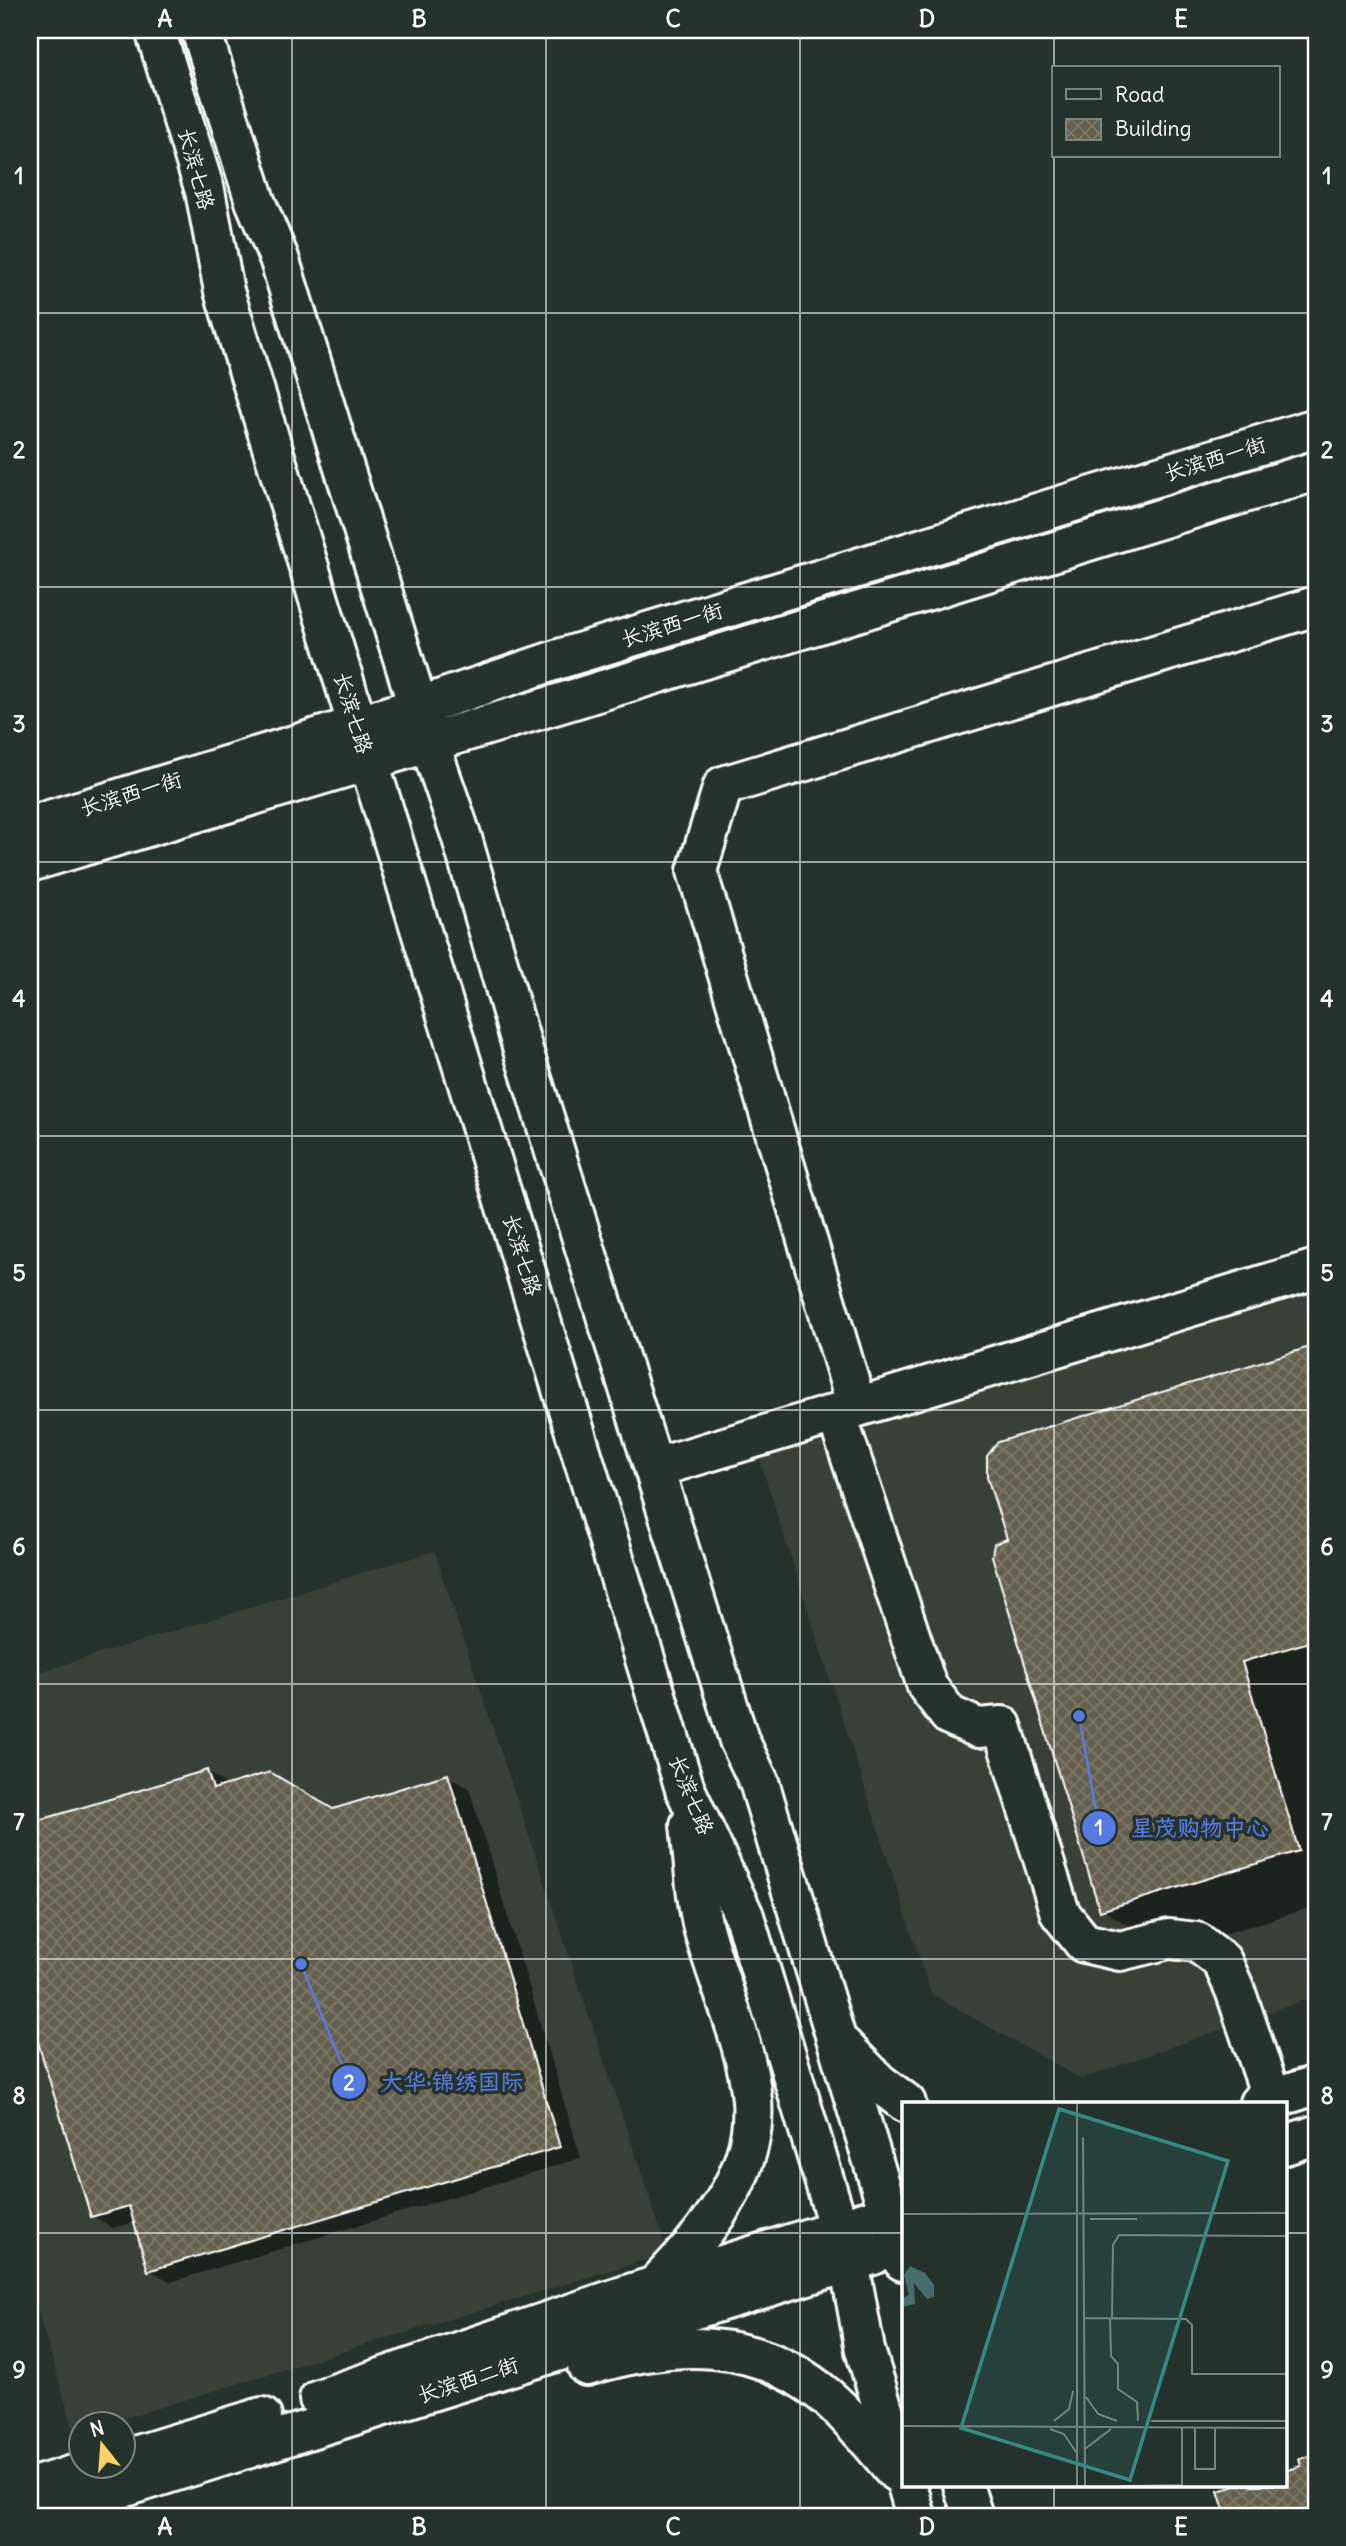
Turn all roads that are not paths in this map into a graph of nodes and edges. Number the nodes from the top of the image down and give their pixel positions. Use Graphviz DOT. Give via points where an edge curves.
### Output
graph roads {
  1 [pos="155,30"];
  2 [pos="201,30"];
  3 [pos="1316,428"];
  4 [pos="1316,471"];
  5 [pos="1316,606"];
  6 [pos="424,724"];
  7 [pos="363,743"];
  8 [pos="30,826"];
  9 [pos="30,862"];
  10 [pos="1316,1269"];
  11 [pos="847,1410"];
  12 [pos="655,1468"];
  13 [pos="685,1789"];
  14 [pos="839,2042"];
  15 [pos="1316,2085"];
  16 [pos="1265,2101"];
  17 [pos="905,2102"];
  18 [pos="1316,2135"];
  19 [pos="1286,2145"];
  20 [pos="900,2236"];
  21 [pos="844,2245"];
  22 [pos="657,2285"];
  23 [pos="253,2448"];
  24 [pos="136,2456"];
  25 [pos="902,2471"];
  26 [pos="66,2477"];
  27 [pos="902,2479"];
  28 [pos="907,2486"];
  29 [pos="963,2486"];
  30 [pos="30,2488"];
  31 [pos="33,2516"];
  32 [pos="916,2516"];
  33 [pos="973,2516"];
  1 -- 7 [label="main road, 长滨七路" via="205,191 224,291"];
  2 -- 6 [label="main road" via="255,201 279,258"];
  3 -- 6 [label="main road, 长滨西一街" via="559,659"];
  4 -- 6 [label="main road, 长滨西一街" via="571,700"];
  5 -- 11 [label="main road" via="723,786 697,871"];
  6 -- 7 [label="main road, 长滨西一街"];
  6 -- 12 [label="main road"];
  7 -- 8 [label="main road, 长滨西一街"];
  7 -- 9 [label="main road, 长滨西一街"];
  7 -- 13 [label="main road, 长滨七路"];
  10 -- 11 [label="main road"];
  11 -- 12 [label="main road"];
  11 -- 16 [label="main road" via="927,1686 949,1715 978,1728 1002,1726 1060,1913 1084,1943 1120,1951 1169,1939 1197,1942 1222,1961 1235,1990"];
  12 -- 14 [label="main road"];
  13 -- 21 [label="main road, 长滨七路" via="744,1916"];
  13 -- 22 [label="main road" via="703,1929 744,2059 752,2120 742,2162 725,2202"];
  14 -- 17 [label="main road"];
  14 -- 20 [label="main road"];
  15 -- 16 [label="main road"];
  18 -- 19 [label="main road"];
  20 -- 21 [label="main road, 长滨西二街"];
  21 -- 22 [label="main road, 长滨西二街"];
  21 -- 23 [label="main road, 长滨西二街" via="626,2330"];
  21 -- 25 [label="main road, 长滨七路" via="865,2350"];
  22 -- 24 [label="main road, 长滨西二街"];
  23 -- 27 [label="main road" via="394,2426 603,2361 707,2347 760,2357 807,2382 846,2416"];
  23 -- 31 [label="main road, 长滨西二街"];
  26 -- 30 [label="main road"];
  28 -- 32 [label="main road"];
  29 -- 33 [label="main road"];
}
